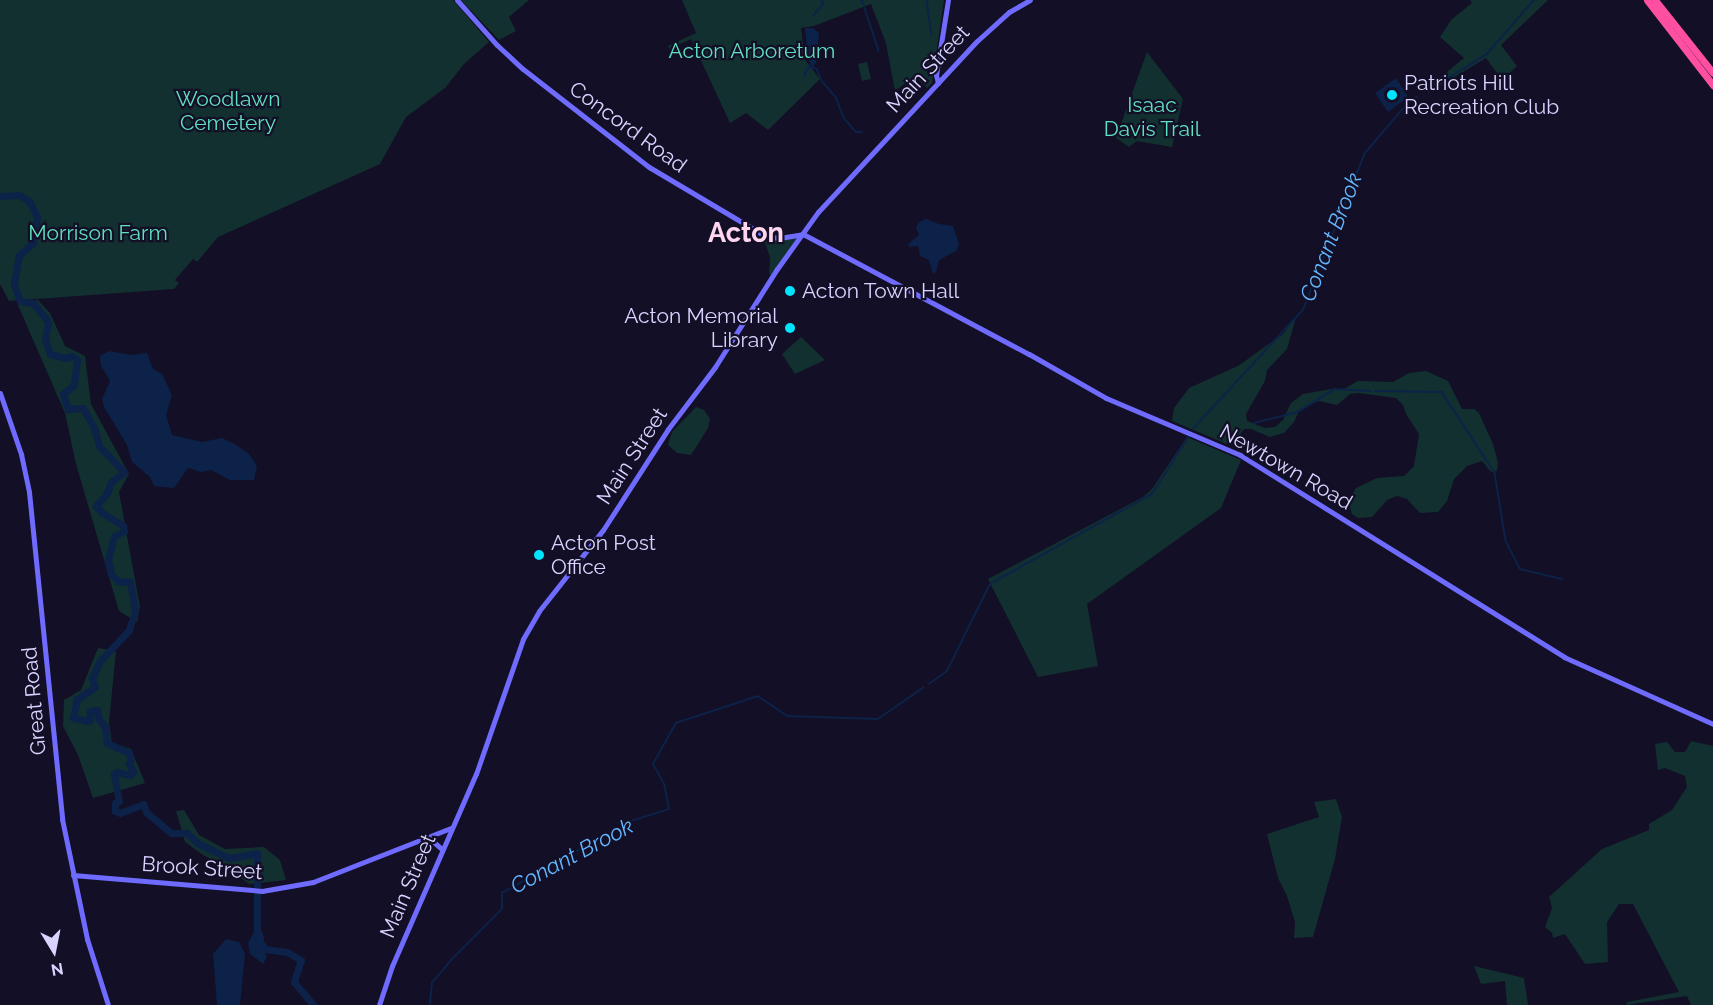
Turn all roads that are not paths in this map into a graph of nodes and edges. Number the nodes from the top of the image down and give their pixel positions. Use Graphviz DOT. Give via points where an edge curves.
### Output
graph roads {
  1 [pos="457,0"];
  2 [pos="948,0"];
  3 [pos="1030,0"];
  4 [pos="1647,0"];
  5 [pos="1655,0"];
  6 [pos="1713,74"];
  7 [pos="938,83"];
  8 [pos="1713,85"];
  9 [pos="803,234"];
  10 [pos="0,393"];
  11 [pos="1713,724"];
  12 [pos="451,828"];
  13 [pos="428,837"];
  14 [pos="442,849"];
  15 [pos="73,875"];
  16 [pos="108,1005"];
  17 [pos="379,1005"];
  1 -- 9 [label="street, Concord Road" via="499,47 590,124 649,167 759,233 779,238"];
  2 -- 7 [label="street"];
  3 -- 7 [label="street, Main Street" via="991,27"];
  4 -- 8 [label="highway"];
  5 -- 6 [label="highway"];
  7 -- 9 [label="street, Main Street" via="818,212"];
  9 -- 11 [label="street, Newtown Road" via="1106,398 1240,455 1556,653"];
  9 -- 12 [label="street, Main Street" via="603,530 539,611 523,639 494,728"];
  10 -- 15 [label="street, Great Road" via="14,430 29,492 58,789"];
  12 -- 13 [label="street, Brook Street"];
  12 -- 14 [label="street, Main Street"];
  13 -- 14 [label="street"];
  13 -- 15 [label="street, Brook Street" via="313,882 262,891"];
  14 -- 17 [label="street, Main Street"];
  15 -- 16 [label="street, Great Road" via="91,957"];
}
